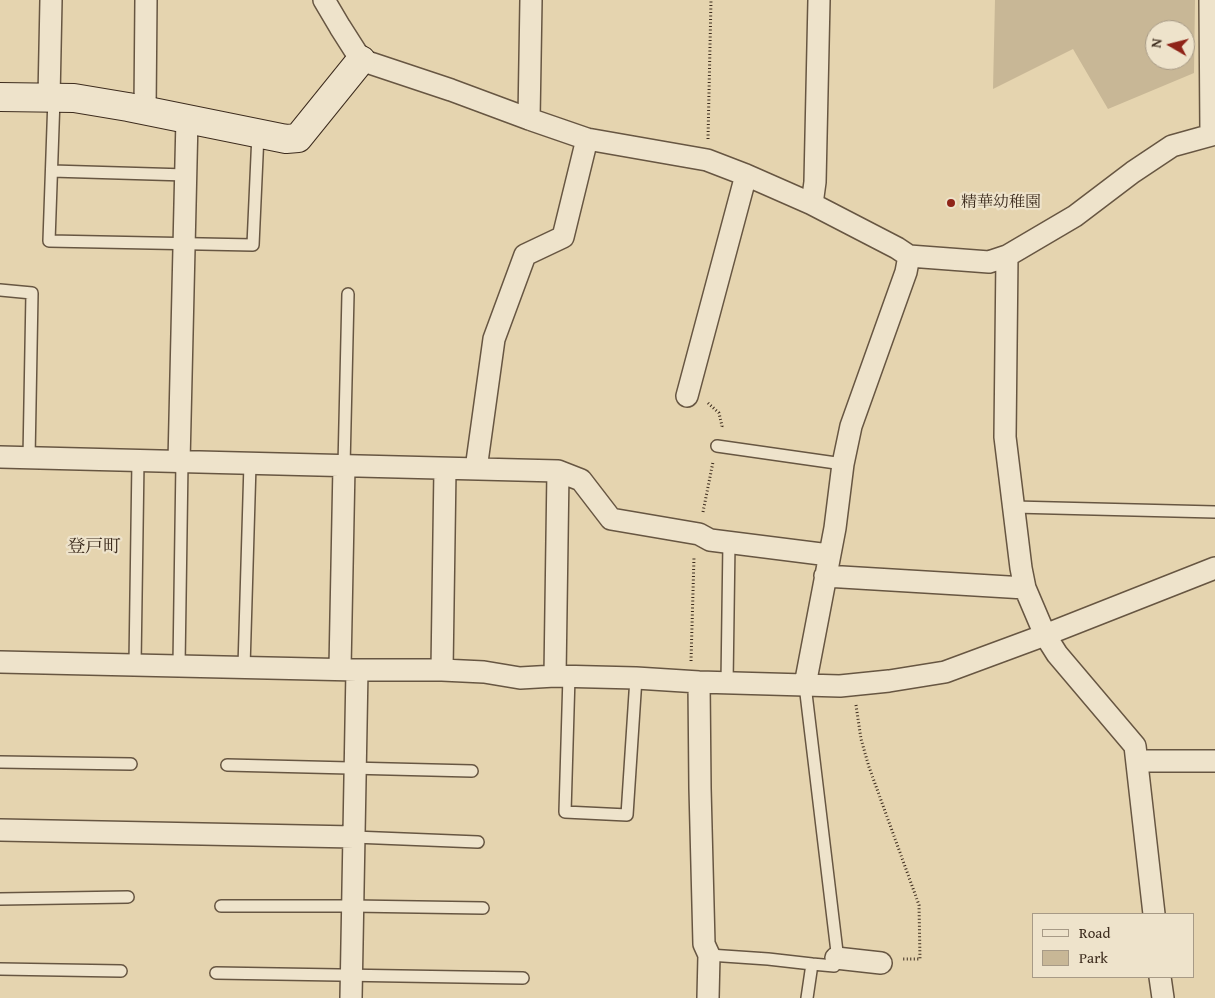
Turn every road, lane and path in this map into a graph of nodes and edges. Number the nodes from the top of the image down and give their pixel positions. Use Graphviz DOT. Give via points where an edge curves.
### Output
graph roads {
  1 [pos="51,0"];
  2 [pos="146,0"];
  3 [pos="324,0"];
  4 [pos="531,0"];
  5 [pos="711,0"];
  6 [pos="819,0"];
  7 [pos="1210,0"];
  8 [pos="361,60"];
  9 [pos="0,97"];
  10 [pos="52,98"];
  11 [pos="145,110"];
  12 [pos="187,119"];
  13 [pos="529,119"];
  14 [pos="258,134"];
  15 [pos="1213,134"];
  16 [pos="587,139"];
  17 [pos="708,160"];
  18 [pos="52,171"];
  19 [pos="186,175"];
  20 [pos="746,175"];
  21 [pos="812,204"];
  22 [pos="184,243"];
  23 [pos="909,256"];
  24 [pos="1007,256"];
  25 [pos="0,290"];
  26 [pos="348,294"];
  27 [pos="687,396"];
  28 [pos="717,446"];
  29 [pos="0,458"];
  30 [pos="28,458"];
  31 [pos="138,461"];
  32 [pos="180,462"];
  33 [pos="250,464"];
  34 [pos="843,464"];
  35 [pos="344,466"];
  36 [pos="445,469"];
  37 [pos="476,469"];
  38 [pos="558,471"];
  39 [pos="1014,507"];
  40 [pos="1215,512"];
  41 [pos="729,542"];
  42 [pos="827,566"];
  43 [pos="1215,568"];
  44 [pos="1026,588"];
  45 [pos="1045,635"];
  46 [pos="0,662"];
  47 [pos="135,664"];
  48 [pos="179,665"];
  49 [pos="244,667"];
  50 [pos="349,669"];
  51 [pos="442,670"];
  52 [pos="562,676"];
  53 [pos="636,678"];
  54 [pos="698,682"];
  55 [pos="727,683"];
  56 [pos="805,685"];
  57 [pos="852,685"];
  58 [pos="1215,760"];
  59 [pos="1137,761"];
  60 [pos="0,762"];
  61 [pos="131,764"];
  62 [pos="226,765"];
  63 [pos="355,768"];
  64 [pos="472,771"];
  65 [pos="0,830"];
  66 [pos="354,837"];
  67 [pos="478,842"];
  68 [pos="128,897"];
  69 [pos="0,899"];
  70 [pos="221,906"];
  71 [pos="353,906"];
  72 [pos="483,908"];
  73 [pos="1154,913"];
  74 [pos="709,956"];
  75 [pos="836,958"];
  76 [pos="920,959"];
  77 [pos="880,963"];
  78 [pos="812,964"];
  79 [pos="0,969"];
  80 [pos="121,971"];
  81 [pos="216,973"];
  82 [pos="351,975"];
  83 [pos="523,978"];
  84 [pos="1160,978"];
  85 [pos="351,998"];
  86 [pos="708,998"];
  87 [pos="807,998"];
  88 [pos="1163,998"];
  1 -- 10 [label="street"];
  2 -- 11 [label="street"];
  3 -- 8 [label="street"];
  4 -- 13 [label="street"];
  5 -- 17 [label="path"];
  6 -- 21 [label="street" via="816,182"];
  7 -- 15 [label="street"];
  8 -- 13 [label="street"];
  8 -- 14 [label="street" via="298,138"];
  9 -- 10 [label="street"];
  10 -- 11 [label="street" via="74,98"];
  10 -- 18 [label="lane"];
  11 -- 12 [label="street"];
  12 -- 14 [label="street"];
  12 -- 19 [label="street"];
  13 -- 16 [label="street"];
  14 -- 22 [label="lane" via="253,245"];
  15 -- 24 [label="street" via="1172,146 1075,216"];
  16 -- 17 [label="street"];
  16 -- 37 [label="street" via="564,238 525,255 494,339"];
  17 -- 20 [label="street"];
  18 -- 19 [label="lane"];
  18 -- 22 [label="lane" via="49,241"];
  19 -- 22 [label="street"];
  20 -- 21 [label="street"];
  20 -- 27 [label="street"];
  21 -- 23 [label="street"];
  22 -- 32 [label="street"];
  23 -- 24 [label="street" via="989,262"];
  23 -- 34 [label="street" via="851,426"];
  24 -- 39 [label="street" via="1006,436"];
  25 -- 30 [label="lane" via="32,293"];
  26 -- 35 [label="lane"];
  28 -- 34 [label="lane"];
  29 -- 30 [label="street"];
  30 -- 31 [label="street"];
  31 -- 32 [label="street"];
  31 -- 47 [label="lane"];
  32 -- 33 [label="street"];
  32 -- 48 [label="lane"];
  33 -- 35 [label="street"];
  33 -- 49 [label="lane"];
  34 -- 42 [label="street"];
  35 -- 36 [label="street"];
  35 -- 50 [label="street"];
  36 -- 37 [label="street"];
  36 -- 51 [label="street"];
  37 -- 38 [label="street"];
  38 -- 41 [label="street" via="581,480 611,519"];
  38 -- 52 [label="street"];
  39 -- 40 [label="lane"];
  39 -- 44 [label="street"];
  41 -- 42 [label="street"];
  41 -- 55 [label="lane"];
  42 -- 44 [label="street"];
  42 -- 56 [label="street"];
  43 -- 45 [label="street"];
  44 -- 45 [label="street"];
  45 -- 57 [label="street" via="945,672"];
  45 -- 59 [label="street" via="1057,654 1135,746"];
  46 -- 47 [label="street"];
  47 -- 48 [label="street"];
  48 -- 49 [label="street"];
  49 -- 50 [label="street"];
  50 -- 51 [label="street"];
  50 -- 63 [label="street"];
  51 -- 52 [label="street" via="520,678"];
  52 -- 53 [label="street"];
  52 -- 53 [label="lane" via="565,812 627,815"];
  53 -- 54 [label="street"];
  54 -- 55 [label="street"];
  54 -- 74 [label="street" via="704,944"];
  55 -- 56 [label="street"];
  56 -- 57 [label="street"];
  56 -- 75 [label="lane"];
  57 -- 76 [label="path" via="869,767 919,906"];
  58 -- 59 [label="street"];
  59 -- 73 [label="street"];
  60 -- 61 [label="lane"];
  62 -- 63 [label="lane"];
  63 -- 64 [label="lane"];
  63 -- 66 [label="street"];
  65 -- 66 [label="street"];
  66 -- 67 [label="lane"];
  66 -- 71 [label="street"];
  68 -- 69 [label="lane"];
  70 -- 71 [label="lane"];
  71 -- 72 [label="lane"];
  71 -- 82 [label="street"];
  74 -- 78 [label="lane"];
  74 -- 86 [label="street"];
  75 -- 77 [label="street"];
  75 -- 78 [label="lane" via="834,966"];
  78 -- 87 [label="lane"];
  79 -- 80 [label="lane"];
  81 -- 82 [label="lane"];
  82 -- 83 [label="lane"];
  82 -- 85 [label="street"];
  84 -- 88 [label="street"];
}
